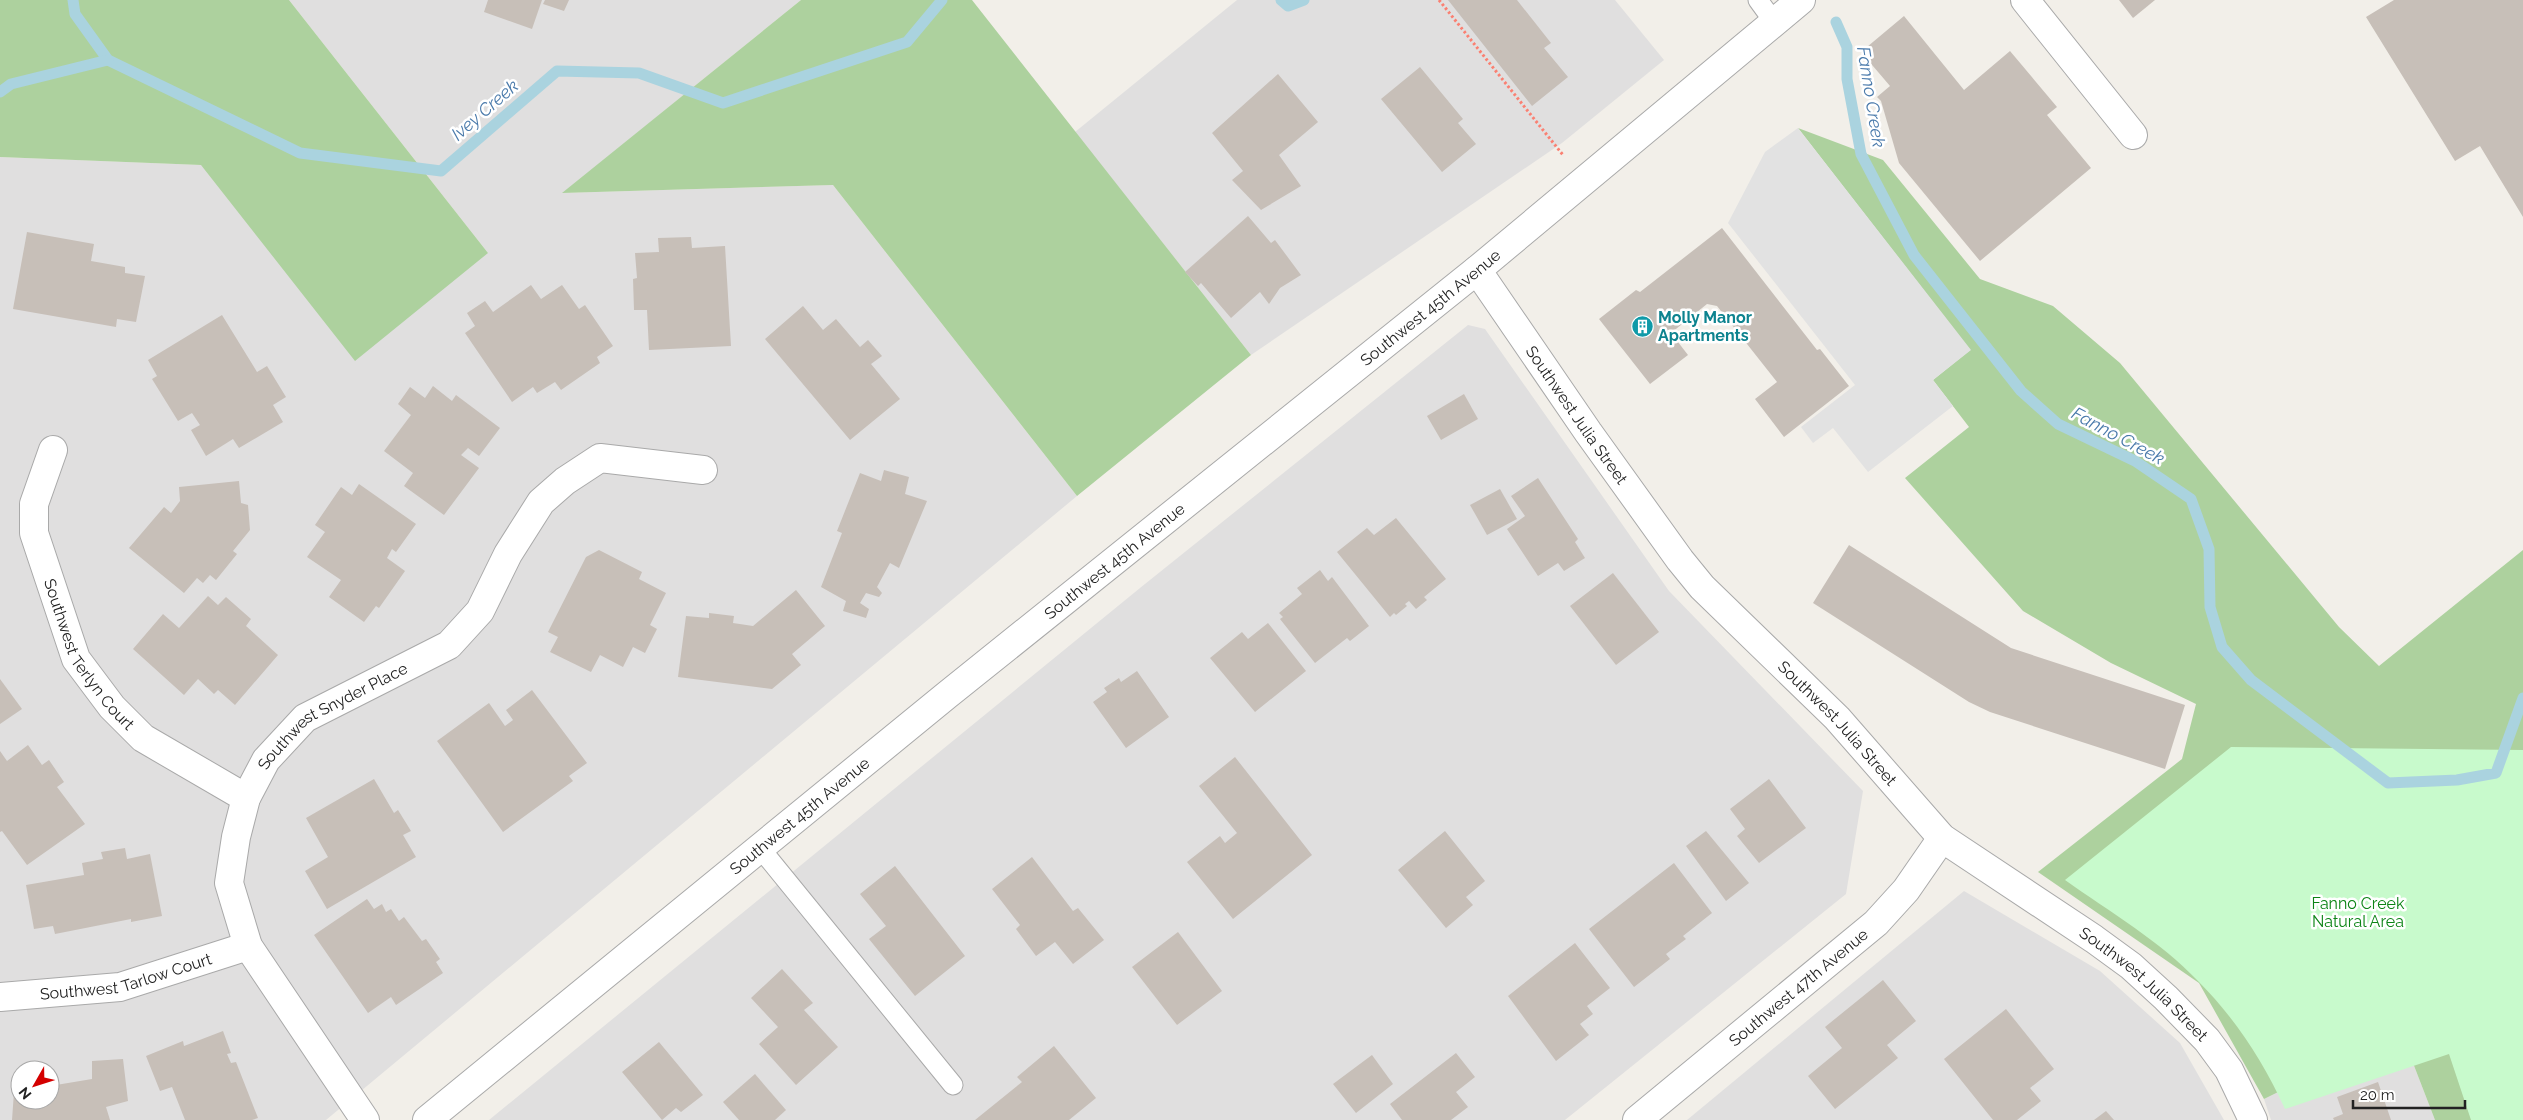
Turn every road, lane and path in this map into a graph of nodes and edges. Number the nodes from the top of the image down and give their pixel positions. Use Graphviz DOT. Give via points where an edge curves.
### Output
graph roads {
  1 [pos="1439,0"];
  2 [pos="1758,0"];
  3 [pos="1800,0"];
  4 [pos="2025,0"];
  5 [pos="1774,22"];
  6 [pos="2133,135"];
  7 [pos="1584,180"];
  8 [pos="1477,270"];
  9 [pos="52,450"];
  10 [pos="703,470"];
  11 [pos="246,798"];
  12 [pos="1942,838"];
  13 [pos="760,848"];
  14 [pos="248,946"];
  15 [pos="0,997"];
  16 [pos="954,1085"];
  17 [pos="364,1120"];
  18 [pos="427,1120"];
  19 [pos="1637,1120"];
  20 [pos="2253,1120"];
  1 -- 7 [label="path"];
  2 -- 5 [label="lane"];
  3 -- 5 [label="street, Southwest 45th Avenue"];
  4 -- 6 [label="street"];
  5 -- 7 [label="street, Southwest 45th Avenue"];
  7 -- 8 [label="street, Southwest 45th Avenue"];
  8 -- 12 [label="street, Southwest Julia Street" via="1680,560 1725,610 1837,718"];
  8 -- 13 [label="street, Southwest 45th Avenue"];
  9 -- 11 [label="street, Southwest Terlyn Court" via="34,504 34,533 76,659 112,707 143,738"];
  10 -- 11 [label="street, Southwest Snyder Place" via="600,458 564,481 541,502 508,554 480,611 448,645 305,718 266,760"];
  11 -- 14 [label="street, Southwest Snyder Place" via="229,883"];
  12 -- 19 [label="street, Southwest 47th Avenue" via="1906,890 1876,923"];
  12 -- 20 [label="street, Southwest Julia Street" via="2131,966 2207,1040 2228,1070"];
  13 -- 16 [label="lane"];
  13 -- 18 [label="street, Southwest 45th Avenue"];
  14 -- 15 [label="street, Southwest Tarlow Court" via="120,987"];
  14 -- 17 [label="street, Southwest Snyder Place"];
}
